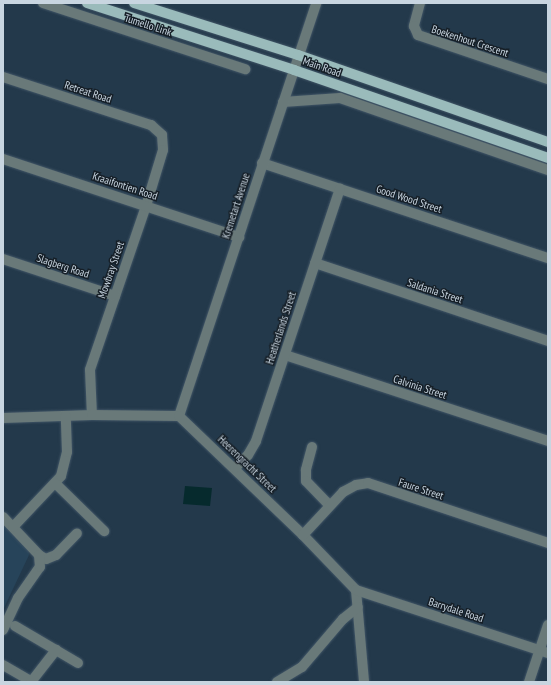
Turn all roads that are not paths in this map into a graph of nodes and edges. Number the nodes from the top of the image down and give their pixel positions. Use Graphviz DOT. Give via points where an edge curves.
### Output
graph roads {
  1 [pos="43,3"];
  2 [pos="87,3"];
  3 [pos="134,3"];
  4 [pos="316,3"];
  5 [pos="420,3"];
  6 [pos="298,56"];
  7 [pos="245,69"];
  8 [pos="294,70"];
  9 [pos="3,77"];
  10 [pos="548,79"];
  11 [pos="283,102"];
  12 [pos="162,135"];
  13 [pos="548,142"];
  14 [pos="3,158"];
  15 [pos="548,158"];
  16 [pos="262,162"];
  17 [pos="548,170"];
  18 [pos="340,189"];
  19 [pos="146,206"];
  20 [pos="239,237"];
  21 [pos="548,258"];
  22 [pos="3,259"];
  23 [pos="315,263"];
  24 [pos="115,296"];
  25 [pos="548,341"];
  26 [pos="285,355"];
  27 [pos="92,414"];
  28 [pos="66,416"];
  29 [pos="179,416"];
  30 [pos="3,418"];
  31 [pos="548,441"];
  32 [pos="312,447"];
  33 [pos="235,468"];
  34 [pos="55,483"];
  35 [pos="329,505"];
  36 [pos="3,517"];
  37 [pos="13,527"];
  38 [pos="104,531"];
  39 [pos="77,533"];
  40 [pos="303,535"];
  41 [pos="548,543"];
  42 [pos="39,555"];
  43 [pos="356,590"];
  44 [pos="358,608"];
  45 [pos="548,625"];
  46 [pos="15,626"];
  47 [pos="3,630"];
  48 [pos="56,650"];
  49 [pos="544,652"];
  50 [pos="78,663"];
  51 [pos="3,665"];
  52 [pos="32,682"];
  53 [pos="277,682"];
  54 [pos="364,682"];
  55 [pos="529,682"];
  1 -- 7 [label="street, Tumello Link"];
  2 -- 8 [label="main road, Main Road"];
  3 -- 6 [label="main road, Main Road"];
  4 -- 6 [label="street, Kremetart Avenue"];
  5 -- 10 [label="street, Boekenhout Crescent" via="414,26 418,35"];
  6 -- 8 [label="street, Kremetart Avenue"];
  6 -- 13 [label="main road, Main Road"];
  8 -- 11 [label="street, Kremetart Avenue"];
  8 -- 15 [label="main road, Main Road"];
  9 -- 12 [label="street, Retreat Road" via="151,125"];
  11 -- 16 [label="street, Kremetart Avenue"];
  11 -- 17 [label="street" via="340,98"];
  12 -- 19 [label="street, Mowbray Street" via="163,150"];
  14 -- 19 [label="street, Kraaifontien Road"];
  16 -- 18 [label="street, Good Wood Street"];
  16 -- 20 [label="street, Kremetart Avenue"];
  18 -- 21 [label="street, Good Wood Street"];
  18 -- 23 [label="street, Heatherlands Street"];
  19 -- 20 [label="street, Kraaifontien Road"];
  19 -- 24 [label="street, Mowbray Street"];
  20 -- 29 [label="street, Kremetart Avenue"];
  22 -- 24 [label="street, Slagberg Road"];
  23 -- 25 [label="street, Saldania Street"];
  23 -- 26 [label="street, Heatherlands Street"];
  24 -- 27 [label="street, Mowbray Street" via="90,370"];
  26 -- 31 [label="street, Calvinia Street"];
  26 -- 33 [label="street, Heatherlands Street" via="252,449"];
  27 -- 28 [label="street"];
  27 -- 29 [label="street"];
  28 -- 30 [label="street"];
  28 -- 34 [label="street" via="66,461 61,476"];
  29 -- 33 [label="street, Heerengracht Street"];
  32 -- 35 [label="street" via="306,481"];
  33 -- 40 [label="street, Heerengracht Street"];
  34 -- 37 [label="street"];
  34 -- 38 [label="street"];
  35 -- 40 [label="street, Faure Street"];
  35 -- 41 [label="street, Faure Street" via="351,487 368,483"];
  36 -- 37 [label="street"];
  37 -- 42 [label="street"];
  39 -- 42 [label="street" via="50,559"];
  40 -- 43 [label="street, Heerengracht Street"];
  42 -- 47 [label="street" via="40,567 18,598"];
  43 -- 44 [label="street"];
  43 -- 49 [label="street, Barrydale Road"];
  44 -- 53 [label="street" via="343,619 302,666"];
  44 -- 54 [label="street"];
  45 -- 49 [label="street"];
  46 -- 48 [label="street"];
  48 -- 50 [label="street"];
  48 -- 52 [label="street"];
  49 -- 55 [label="street"];
  51 -- 52 [label="street"];
}
